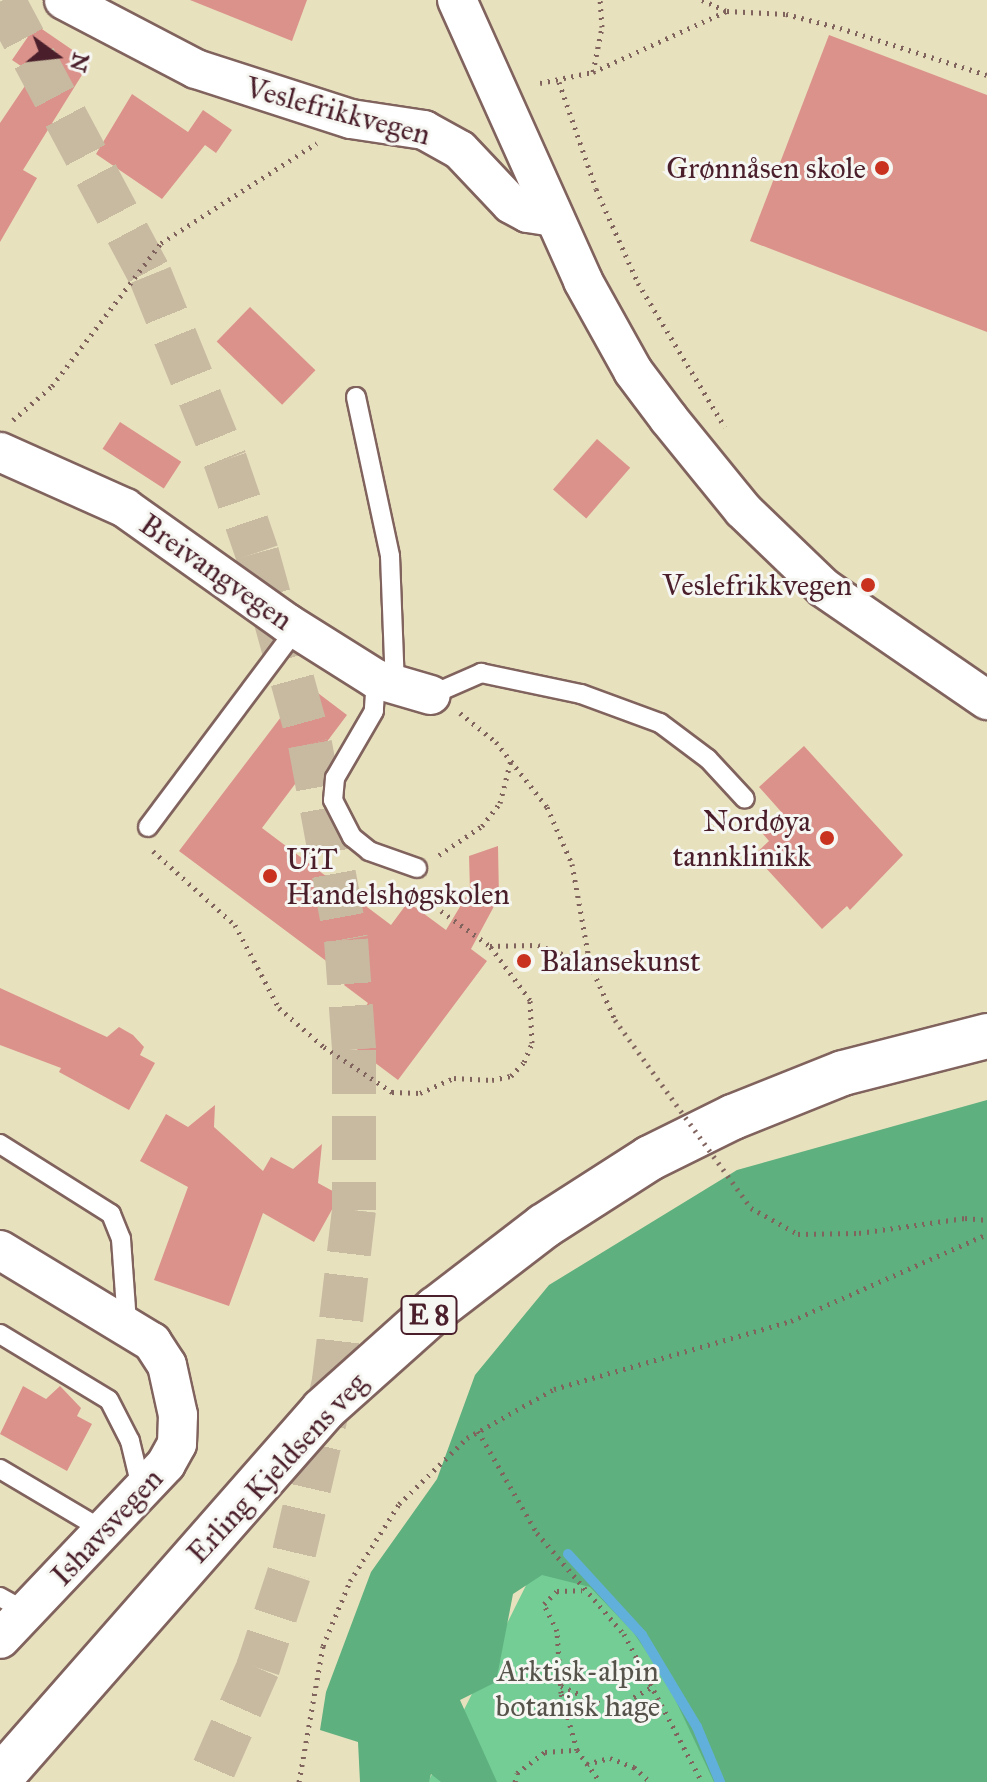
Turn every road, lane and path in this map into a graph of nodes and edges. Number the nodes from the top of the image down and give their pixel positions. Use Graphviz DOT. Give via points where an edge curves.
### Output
graph roads {
  1 [pos="64,0"];
  2 [pos="457,0"];
  3 [pos="600,0"];
  4 [pos="702,0"];
  5 [pos="727,11"];
  6 [pos="593,72"];
  7 [pos="987,75"];
  8 [pos="559,82"];
  9 [pos="540,83"];
  10 [pos="351,119"];
  11 [pos="554,217"];
  12 [pos="356,397"];
  13 [pos="727,430"];
  14 [pos="1,440"];
  15 [pos="296,629"];
  16 [pos="385,682"];
  17 [pos="431,695"];
  18 [pos="987,700"];
  19 [pos="511,759"];
  20 [pos="745,799"];
  21 [pos="148,827"];
  22 [pos="417,868"];
  23 [pos="490,946"];
  24 [pos="590,964"];
  25 [pos="987,1036"];
  26 [pos="0,1144"];
  27 [pos="987,1220"];
  28 [pos="987,1234"];
  29 [pos="0,1250"];
  30 [pos="127,1323"];
  31 [pos="0,1334"];
  32 [pos="478,1431"];
  33 [pos="0,1469"];
  34 [pos="143,1493"];
  35 [pos="106,1532"];
  36 [pos="582,1590"];
  37 [pos="14,1605"];
  38 [pos="0,1639"];
  39 [pos="655,1685"];
  40 [pos="561,1686"];
  41 [pos="577,1750"];
  42 [pos="587,1764"];
  43 [pos="0,1778"];
  44 [pos="299,1782"];
  45 [pos="515,1782"];
  46 [pos="600,1782"];
  47 [pos="650,1782"];
  48 [pos="702,1782"];
  1 -- 10 [label="street, Veslefrikkvegen" via="196,69"];
  2 -- 11 [label="street"];
  3 -- 6 [label="path" via="602,27"];
  4 -- 5 [label="path"];
  5 -- 6 [label="path"];
  5 -- 7 [label="path" via="799,17"];
  6 -- 8 [label="path"];
  8 -- 9 [label="path"];
  8 -- 13 [label="path" via="596,189 638,283"];
  10 -- 11 [label="street, Veslefrikkvegen" via="424,130 460,150 511,204"];
  10 -- 14 [label="path" via="161,243 52,386"];
  11 -- 18 [label="street" via="633,371 743,510 824,588"];
  12 -- 16 [label="lane" via="390,556"];
  14 -- 15 [label="street, Breivangvegen" via="125,508"];
  15 -- 16 [label="street, Breivangvegen"];
  15 -- 21 [label="lane"];
  16 -- 17 [label="street, Breivangvegen"];
  16 -- 22 [label="lane" via="335,778 333,800 341,821 361,844"];
  17 -- 19 [label="path" via="471,719"];
  17 -- 20 [label="lane" via="481,673 581,694 660,723 708,759"];
  19 -- 22 [label="path" via="500,803 482,826"];
  19 -- 24 [label="path" via="547,807 572,864"];
  21 -- 23 [label="path" via="153,851 235,925 279,1008 324,1047 392,1092 420,1093 454,1078 511,1076 524,1062 532,1043 530,1000"];
  22 -- 23 [label="path" via="441,911"];
  23 -- 24 [label="path" via="538,945"];
  24 -- 27 [label="path, bridge" via="615,1020 751,1208 798,1234"];
  25 -- 43 [label="highway, Erling Kjeldsens veg / E 8" via="843,1073 733,1117 650,1158 544,1226 436,1309 323,1410"];
  26 -- 30 [label="lane" via="111,1214 121,1239"];
  28 -- 32 [label="path" via="791,1321 554,1389"];
  29 -- 30 [label="street, Ishavsvegen"];
  30 -- 34 [label="street, Ishavsvegen" via="152,1342 167,1365 178,1415 177,1444"];
  31 -- 34 [label="lane" via="109,1400 130,1441"];
  32 -- 36 [label="path" via="537,1533"];
  32 -- 44 [label="path" via="399,1504 350,1581 323,1646"];
  33 -- 35 [label="lane"];
  34 -- 35 [label="street, Ishavsvegen"];
  35 -- 37 [label="street, Ishavsvegen"];
  36 -- 39 [label="path" via="624,1634"];
  36 -- 40 [label="path" via="557,1591 547,1595 544,1604 557,1631"];
  37 -- 38 [label="street, Ishavsvegen"];
  39 -- 40 [label="path" via="613,1709"];
  39 -- 48 [label="path"];
  40 -- 41 [label="path"];
  41 -- 42 [label="path"];
  41 -- 45 [label="path" via="545,1752 517,1773"];
  42 -- 46 [label="path"];
  42 -- 47 [label="path" via="610,1758 634,1767"];
}
